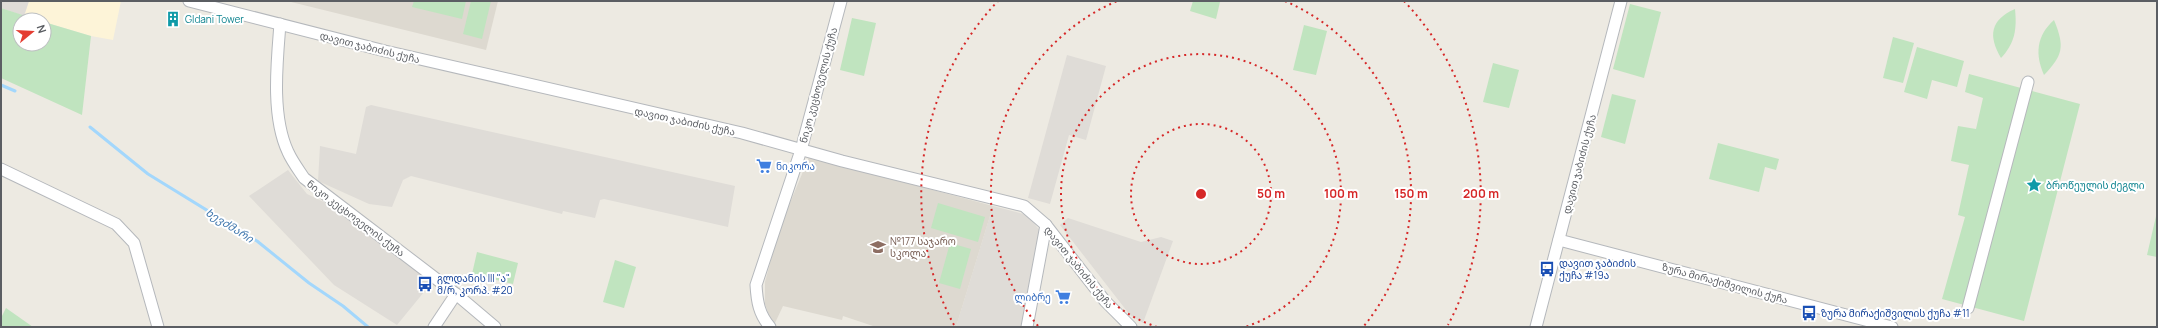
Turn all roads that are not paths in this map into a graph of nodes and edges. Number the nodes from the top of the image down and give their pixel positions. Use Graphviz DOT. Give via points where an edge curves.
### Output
graph roads {
  1 [pos="189,1"];
  2 [pos="841,1"];
  3 [pos="1621,1"];
  4 [pos="280,24"];
  5 [pos="2028,82"];
  6 [pos="801,150"];
  7 [pos="1,170"];
  8 [pos="1046,225"];
  9 [pos="1559,240"];
  10 [pos="456,294"];
  11 [pos="1968,308"];
  12 [pos="158,327"];
  13 [pos="434,327"];
  14 [pos="495,327"];
  15 [pos="770,327"];
  16 [pos="1027,327"];
  17 [pos="1131,327"];
  18 [pos="1536,327"];
  19 [pos="1892,327"];
  1 -- 4 [label="street, დავით ჯაბიძის ქუჩა"];
  2 -- 6 [label="street, ნიკო კეცხოველის ქუჩა"];
  3 -- 9 [label="street, დავით ჯაბიძის ქუჩა"];
  4 -- 6 [label="street, დავით ჯაბიძის ქუჩა" via="742,133"];
  4 -- 10 [label="street, ნიკო კეცხოველის ქუჩა" via="276,68 279,121 287,151 304,178"];
  5 -- 11 [label="street"];
  6 -- 8 [label="street, დავით ჯაბიძის ქუჩა" via="1024,206"];
  6 -- 15 [label="street, ნიკო კეცხოველის ქუჩა" via="756,285 757,303 763,319"];
  7 -- 12 [label="street" via="116,224 134,243"];
  8 -- 16 [label="street"];
  8 -- 17 [label="street, დავით ჯაბიძის ქუჩა" via="1105,301"];
  9 -- 18 [label="street, დავით ჯაბიძის ქუჩა"];
  9 -- 19 [label="street, ზურა მირაქიშვილის ქუჩა"];
  10 -- 13 [label="street"];
  10 -- 14 [label="street, ნიკო კეცხოველის ქუჩა"];
}
